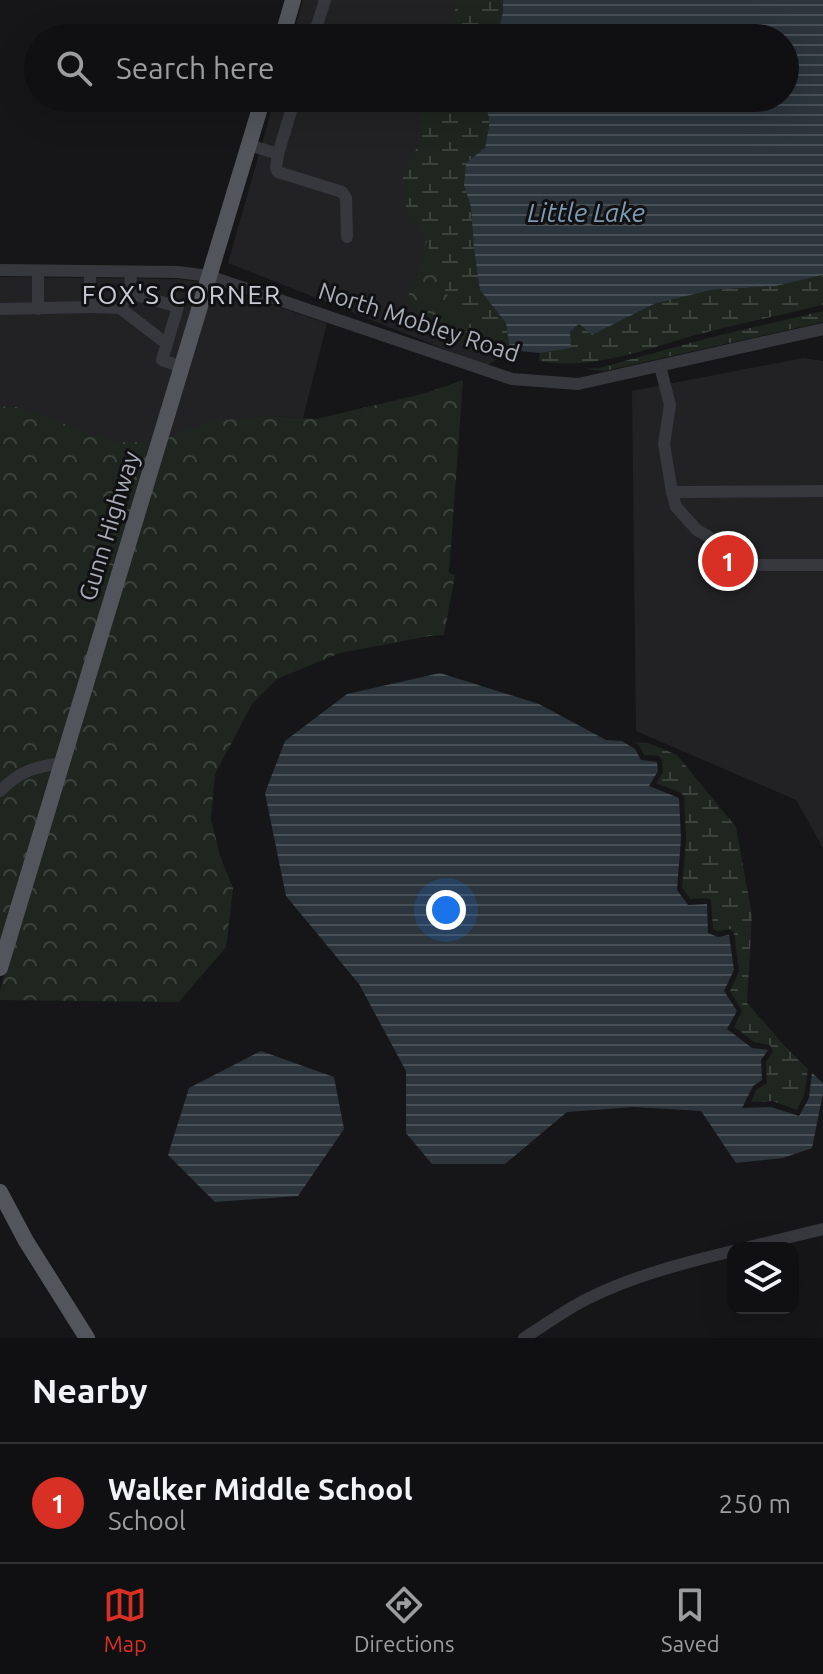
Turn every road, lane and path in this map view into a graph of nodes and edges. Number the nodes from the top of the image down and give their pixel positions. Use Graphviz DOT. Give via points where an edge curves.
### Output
graph roads {
  1 [pos="293,0"];
  2 [pos="325,0"];
  3 [pos="286,24"];
  4 [pos="317,24"];
  5 [pos="259,112"];
  6 [pos="291,112"];
  7 [pos="249,145"];
  8 [pos="278,154"];
  9 [pos="347,237"];
  10 [pos="0,270"];
  11 [pos="38,271"];
  12 [pos="90,271"];
  13 [pos="131,272"];
  14 [pos="209,276"];
  15 [pos="130,293"];
  16 [pos="90,307"];
  17 [pos="178,307"];
  18 [pos="120,308"];
  19 [pos="0,309"];
  20 [pos="38,309"];
  21 [pos="199,311"];
  22 [pos="823,329"];
  23 [pos="167,344"];
  24 [pos="660,366"];
  25 [pos="182,367"];
  26 [pos="823,491"];
  27 [pos="672,492"];
  28 [pos="823,565"];
  29 [pos="62,763"];
  30 [pos="0,791"];
  31 [pos="0,968"];
  32 [pos="0,1192"];
  33 [pos="823,1229"];
  34 [pos="770,1242"];
  35 [pos="727,1253"];
  36 [pos="87,1338"];
  37 [pos="524,1338"];
  1 -- 3 [label="main road"];
  2 -- 4 [label="street"];
  5 -- 7 [label="main road, Gunn Highway"];
  6 -- 8 [label="street"];
  7 -- 8 [label="street"];
  7 -- 14 [label="main road, Gunn Highway"];
  8 -- 9 [label="street" via="278,172 342,192"];
  10 -- 11 [label="street, North Mobley Road"];
  11 -- 12 [label="street, North Mobley Road"];
  11 -- 20 [label="street"];
  12 -- 13 [label="street, North Mobley Road"];
  12 -- 16 [label="street"];
  13 -- 14 [label="street, North Mobley Road"];
  13 -- 15 [label="street"];
  14 -- 21 [label="main road, Gunn Highway"];
  14 -- 24 [label="street, North Mobley Road" via="512,379 578,384"];
  15 -- 17 [label="street"];
  15 -- 18 [label="street"];
  16 -- 18 [label="street"];
  16 -- 20 [label="street"];
  17 -- 21 [label="street"];
  17 -- 23 [label="street"];
  18 -- 23 [label="street"];
  19 -- 20 [label="street"];
  21 -- 25 [label="main road, Gunn Highway"];
  22 -- 24 [label="street, North Mobley Road"];
  23 -- 25 [label="street" via="162,360"];
  24 -- 27 [label="street" via="670,405 664,444"];
  25 -- 29 [label="main road, Gunn Highway"];
  26 -- 27 [label="street"];
  27 -- 28 [label="street" via="676,507 697,530 757,565"];
  29 -- 30 [label="street" via="37,766"];
  29 -- 31 [label="main road, Gunn Highway"];
  32 -- 36 [label="main road"];
  33 -- 34 [label="street"];
  35 -- 37 [label="street" via="613,1287"];
}
